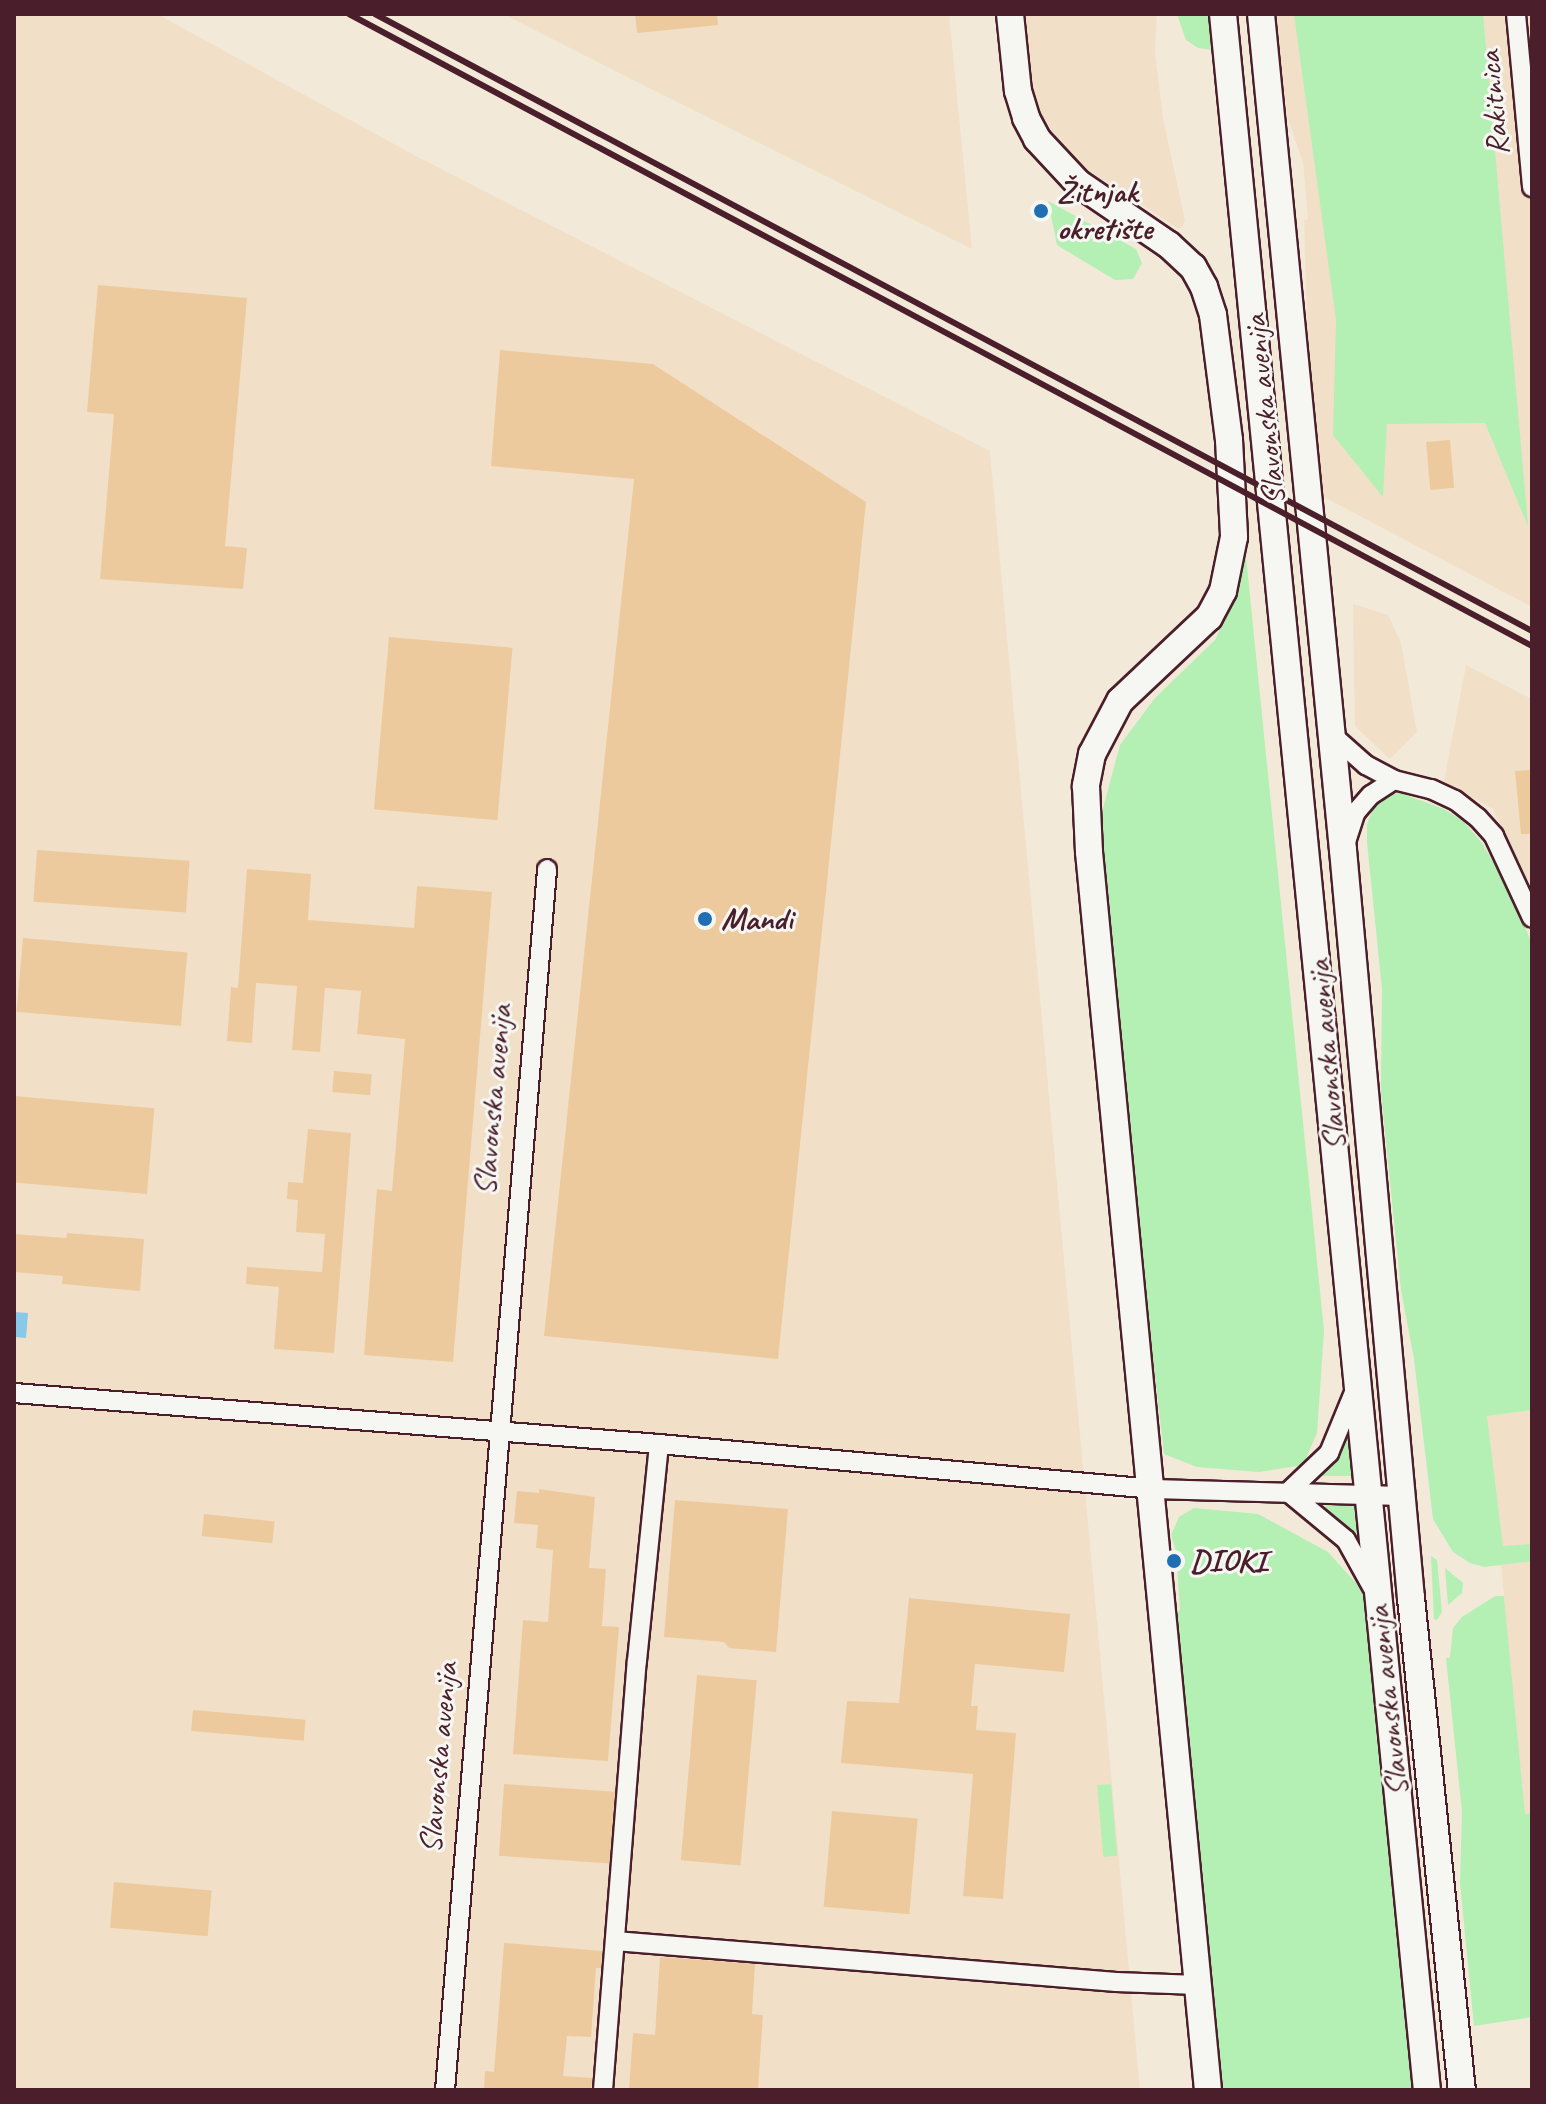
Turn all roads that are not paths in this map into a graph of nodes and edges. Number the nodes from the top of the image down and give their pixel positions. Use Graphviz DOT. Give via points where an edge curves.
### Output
graph roads {
  1 [pos="1010,14"];
  2 [pos="1223,14"];
  3 [pos="1261,14"];
  4 [pos="1516,14"];
  5 [pos="1532,187"];
  6 [pos="1331,734"];
  7 [pos="1394,780"];
  8 [pos="1343,850"];
  9 [pos="547,869"];
  10 [pos="1532,918"];
  11 [pos="1356,1388"];
  12 [pos="14,1393"];
  13 [pos="499,1432"];
  14 [pos="659,1444"];
  15 [pos="1153,1489"];
  16 [pos="1288,1492"];
  17 [pos="1368,1492"];
  18 [pos="1401,1496"];
  19 [pos="1377,1598"];
  20 [pos="615,1941"];
  21 [pos="1198,1985"];
  22 [pos="445,2090"];
  23 [pos="603,2090"];
  24 [pos="1208,2090"];
  25 [pos="1427,2090"];
  26 [pos="1462,2090"];
  1 -- 15 [label="main road, Slavonska avenija" via="1018,91 1026,118 1047,152 1078,183 1169,245 1193,267 1204,287 1213,315 1229,440 1234,537 1223,591 1209,617 1120,701 1092,754 1086,786"];
  2 -- 11 [label="main road, Slavonska avenija"];
  3 -- 6 [label="main road, Slavonska avenija"];
  4 -- 5 [label="street, Rakitnica"];
  6 -- 7 [label="street" via="1366,765"];
  6 -- 8 [label="main road, Slavonska avenija"];
  7 -- 8 [label="street" via="1356,812"];
  7 -- 10 [label="street" via="1431,789 1478,818 1494,836"];
  8 -- 18 [label="main road, Slavonska avenija"];
  9 -- 13 [label="street, Slavonska avenija"];
  11 -- 16 [label="street, Slavonska avenija" via="1329,1453"];
  11 -- 17 [label="main road, Slavonska avenija"];
  12 -- 13 [label="street"];
  13 -- 14 [label="street"];
  13 -- 22 [label="street, Slavonska avenija"];
  14 -- 15 [label="street"];
  14 -- 20 [label="street"];
  15 -- 16 [label="street"];
  15 -- 21 [label="main road, Slavonska avenija"];
  16 -- 17 [label="street"];
  16 -- 19 [label="street, Slavonska avenija" via="1346,1540"];
  17 -- 18 [label="street"];
  17 -- 19 [label="main road, Slavonska avenija"];
  18 -- 26 [label="main road, Slavonska avenija"];
  19 -- 25 [label="main road, Slavonska avenija"];
  20 -- 21 [label="street"];
  20 -- 23 [label="street"];
  21 -- 24 [label="main road, Slavonska avenija"];
}
